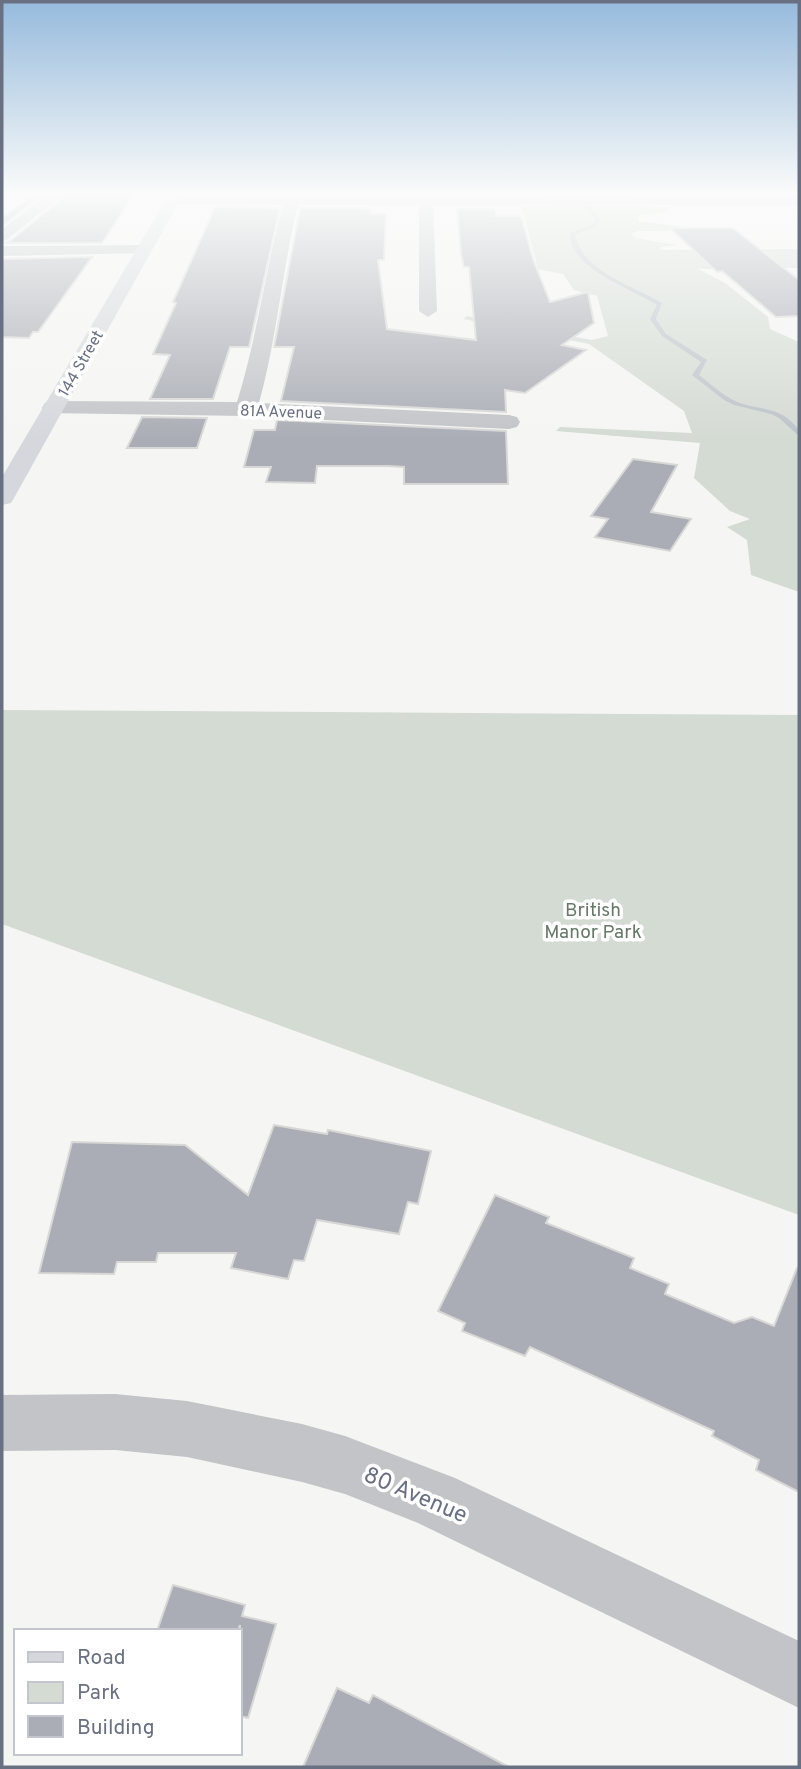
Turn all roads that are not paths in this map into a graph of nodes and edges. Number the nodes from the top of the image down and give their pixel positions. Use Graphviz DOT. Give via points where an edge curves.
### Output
graph roads {
  1 [pos="131,274"];
  2 [pos="274,274"];
  3 [pos="427,274"];
  4 [pos="428,311"];
  5 [pos="54,408"];
  6 [pos="246,409"];
  7 [pos="509,422"];
  8 [pos="2,498"];
  9 [pos="2,1423"];
  10 [pos="799,1675"];
  1 -- 5 [label="main road, 144 Street"];
  2 -- 6 [label="street" via="261,358"];
  3 -- 4 [label="street"];
  5 -- 6 [label="street, 81A Avenue"];
  5 -- 8 [label="main road, 144 Street"];
  6 -- 7 [label="street, 81A Avenue"];
  9 -- 10 [label="street, 80 Avenue" via="115,1422 187,1429 345,1465 434,1499"];
}
